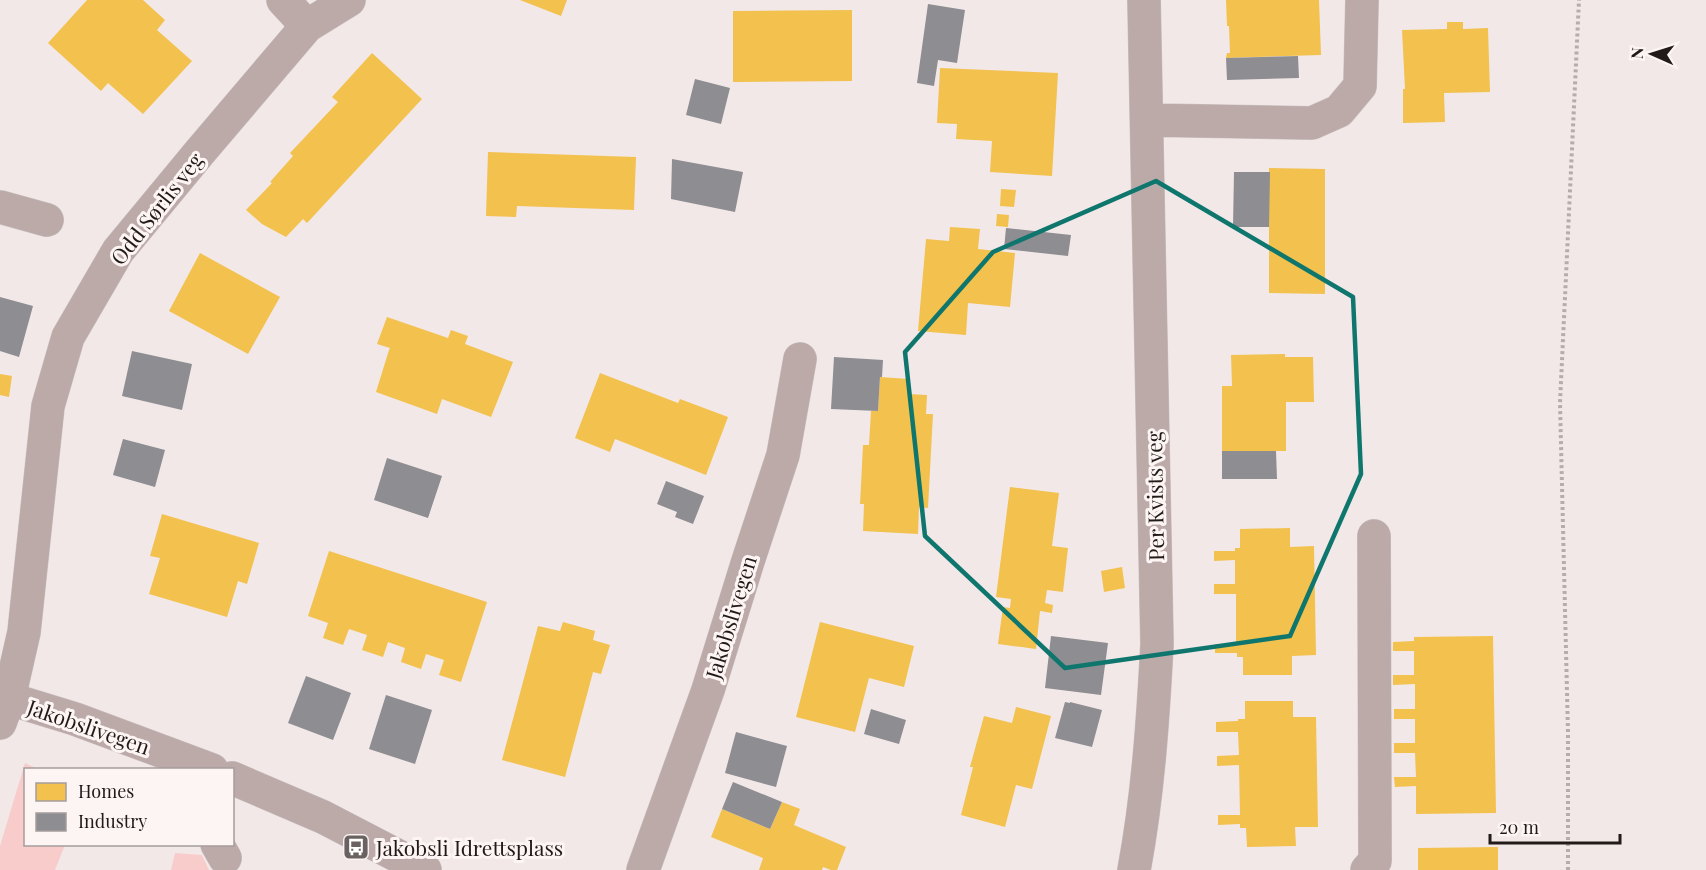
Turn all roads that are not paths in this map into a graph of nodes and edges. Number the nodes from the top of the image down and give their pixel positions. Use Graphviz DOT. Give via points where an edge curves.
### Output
graph roads {
  1 [pos="283,0"];
  2 [pos="349,0"];
  3 [pos="1144,0"];
  4 [pos="1362,0"];
  5 [pos="307,26"];
  6 [pos="1147,120"];
  7 [pos="0,207"];
  8 [pos="47,220"];
  9 [pos="800,359"];
  10 [pos="1374,536"];
  11 [pos="3,706"];
  12 [pos="204,768"];
  13 [pos="234,779"];
  14 [pos="425,870"];
  15 [pos="643,870"];
  16 [pos="1134,870"];
  17 [pos="1367,870"];
  1 -- 5 [label="street"];
  2 -- 5 [label="street, Odd Sørlis veg"];
  3 -- 6 [label="street, Per Kvists veg"];
  4 -- 6 [label="street" via="1360,86 1339,111 1312,123"];
  5 -- 11 [label="street, Odd Sørlis veg" via="118,251 68,337 48,406 24,632"];
  6 -- 16 [label="street, Per Kvists veg" via="1157,644 1151,745"];
  7 -- 8 [label="street"];
  9 -- 15 [label="street, Jakobslivegen" via="783,454 708,690"];
  10 -- 17 [label="street" via="1376,861"];
  11 -- 12 [label="street, Jakobslivegen" via="75,719"];
  13 -- 14 [label="street" via="323,817"];
}
